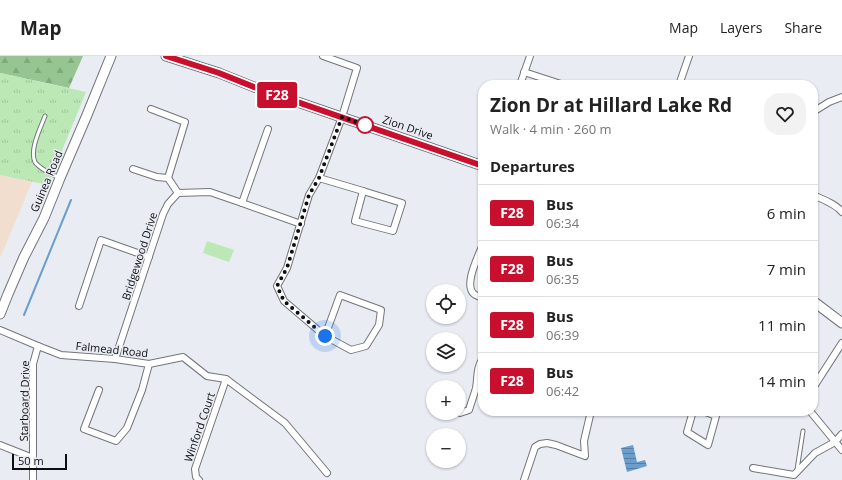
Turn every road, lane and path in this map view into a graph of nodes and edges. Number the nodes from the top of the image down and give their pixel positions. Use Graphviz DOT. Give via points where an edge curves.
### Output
graph roads {
  1 [pos="111,56"];
  2 [pos="166,56"];
  3 [pos="323,56"];
  4 [pos="530,56"];
  5 [pos="689,56"];
  6 [pos="524,72"];
  7 [pos="522,80"];
  8 [pos="549,80"];
  9 [pos="682,80"];
  10 [pos="842,97"];
  11 [pos="151,109"];
  12 [pos="818,109"];
  13 [pos="45,116"];
  14 [pos="342,117"];
  15 [pos="268,129"];
  16 [pos="478,164"];
  17 [pos="133,169"];
  18 [pos="60,178"];
  19 [pos="168,178"];
  20 [pos="319,178"];
  21 [pos="363,191"];
  22 [pos="178,193"];
  23 [pos="818,198"];
  24 [pos="242,202"];
  25 [pos="842,212"];
  26 [pos="301,224"];
  27 [pos="149,257"];
  28 [pos="478,258"];
  29 [pos="478,296"];
  30 [pos="818,305"];
  31 [pos="79,306"];
  32 [pos="0,314"];
  33 [pos="842,323"];
  34 [pos="0,330"];
  35 [pos="325,336"];
  36 [pos="842,343"];
  37 [pos="38,346"];
  38 [pos="115,359"];
  39 [pos="149,364"];
  40 [pos="478,368"];
  41 [pos="226,379"];
  42 [pos="818,380"];
  43 [pos="99,390"];
  44 [pos="466,411"];
  45 [pos="590,416"];
  46 [pos="692,416"];
  47 [pos="716,416"];
  48 [pos="814,416"];
  49 [pos="803,431"];
  50 [pos="842,434"];
  51 [pos="834,442"];
  52 [pos="0,445"];
  53 [pos="842,450"];
  54 [pos="33,458"];
  55 [pos="753,468"];
  56 [pos="797,472"];
  57 [pos="327,473"];
  58 [pos="33,480"];
  59 [pos="199,480"];
  60 [pos="524,480"];
  1 -- 18 [label="street, Guinea Road"];
  2 -- 14 [label="street, Zion Drive"];
  3 -- 14 [label="street" via="357,68"];
  4 -- 6 [label="street"];
  5 -- 9 [label="street"];
  6 -- 7 [label="street"];
  6 -- 8 [label="street"];
  10 -- 12 [label="street"];
  11 -- 19 [label="street" via="185,122"];
  13 -- 18 [label="lane" via="35,141 33,154 35,162 48,173"];
  14 -- 16 [label="street, Zion Drive"];
  14 -- 20 [label="street"];
  15 -- 24 [label="street"];
  17 -- 19 [label="street"];
  18 -- 32 [label="street, Guinea Road"];
  19 -- 22 [label="street"];
  20 -- 21 [label="street"];
  20 -- 26 [label="street" via="309,195"];
  21 -- 21 [label="street" via="402,203 393,231 355,221"];
  22 -- 24 [label="street" via="210,192"];
  22 -- 27 [label="street, Bridgewood Drive" via="163,214"];
  23 -- 25 [label="street"];
  24 -- 26 [label="street"];
  26 -- 35 [label="street" via="287,268 277,286 284,301"];
  27 -- 31 [label="street" via="101,240"];
  27 -- 38 [label="street, Bridgewood Drive"];
  28 -- 29 [label="street" via="470,287"];
  30 -- 33 [label="street"];
  34 -- 37 [label="street, Falmead Road"];
  35 -- 35 [label="street" via="351,350 366,346 379,325 381,310 340,295"];
  36 -- 42 [label="street"];
  37 -- 38 [label="street, Falmead Road" via="60,354"];
  37 -- 54 [label="street, Starboard Drive" via="33,364"];
  38 -- 39 [label="street, Falmead Road"];
  39 -- 41 [label="street, Falmead Road" via="183,357 207,376"];
  39 -- 43 [label="street" via="127,428 116,441 84,429"];
  40 -- 44 [label="street" via="476,388 469,410"];
  41 -- 57 [label="street, Falmead Road" via="285,423"];
  41 -- 59 [label="street, Winford Court" via="195,469"];
  45 -- 60 [label="street" via="584,441 585,456 556,445 540,444 535,447"];
  46 -- 47 [label="street" via="687,432 708,446"];
  48 -- 51 [label="street"];
  49 -- 56 [label="lane"];
  50 -- 51 [label="street"];
  51 -- 53 [label="street"];
  51 -- 56 [label="street" via="815,452"];
  52 -- 54 [label="street"];
  54 -- 58 [label="street, Starboard Drive"];
  55 -- 56 [label="street" via="794,475"];
}
